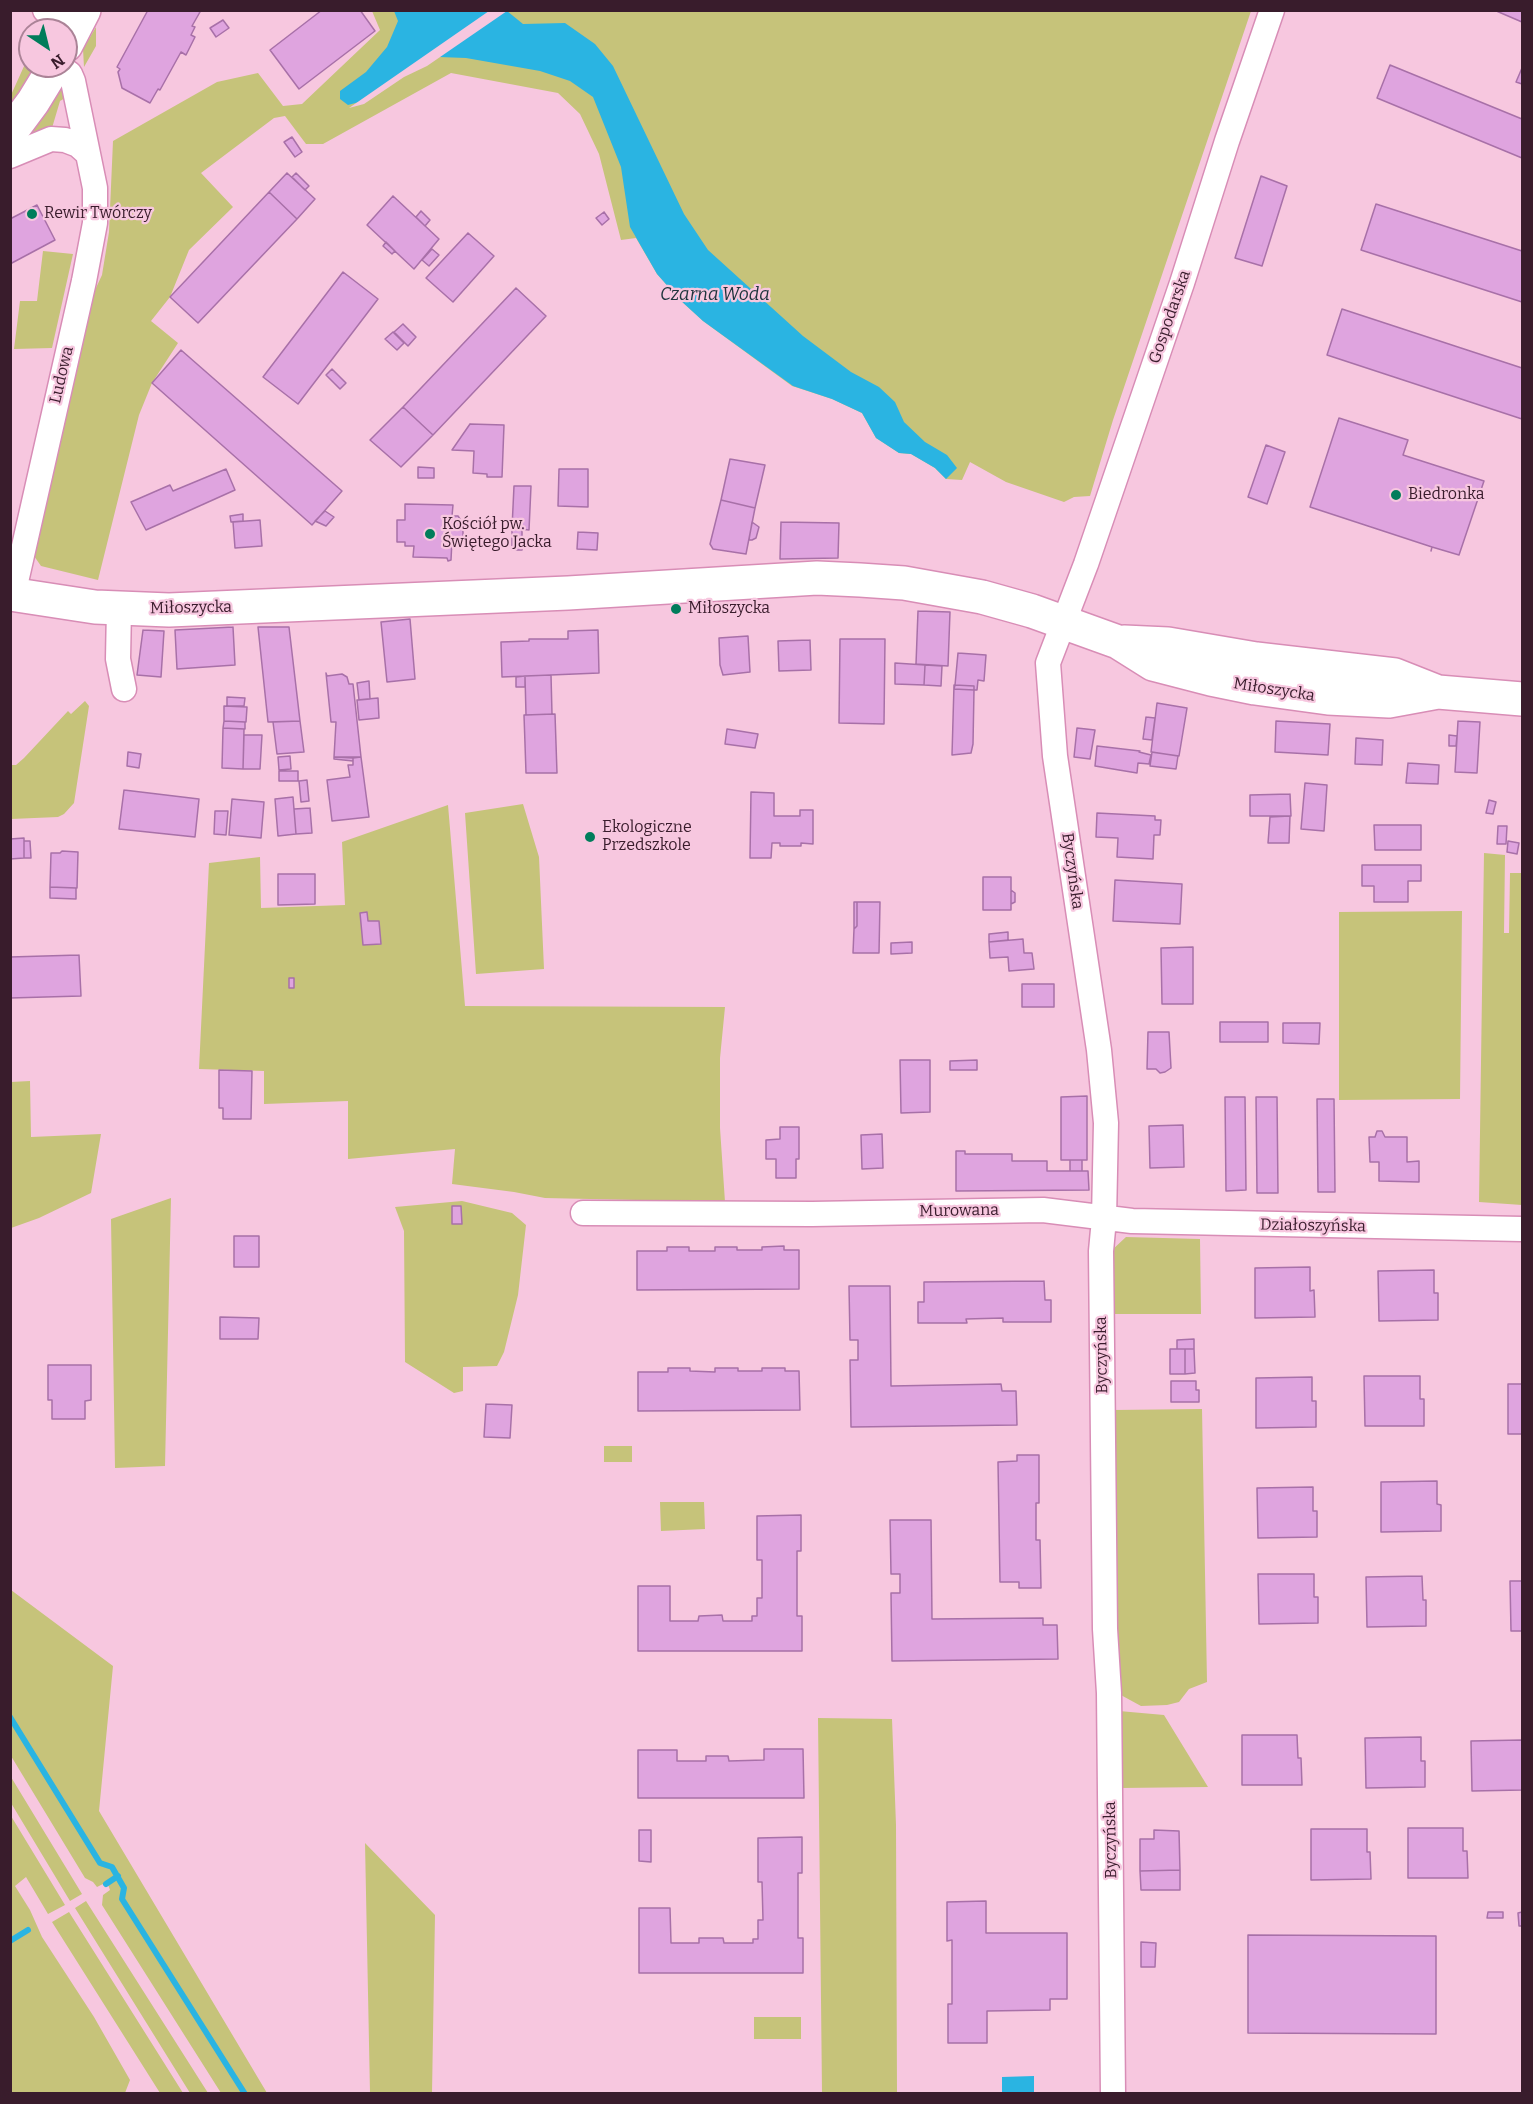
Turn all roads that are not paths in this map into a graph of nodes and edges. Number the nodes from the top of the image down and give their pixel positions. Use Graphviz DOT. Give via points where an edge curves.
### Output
graph roads {
  1 [pos="45,10"];
  2 [pos="1272,10"];
  3 [pos="69,18"];
  4 [pos="49,78"];
  5 [pos="72,78"];
  6 [pos="10,133"];
  7 [pos="88,154"];
  8 [pos="10,156"];
  9 [pos="12,595"];
  10 [pos="119,608"];
  11 [pos="1063,623"];
  12 [pos="124,689"];
  13 [pos="1522,699"];
  14 [pos="583,1213"];
  15 [pos="1104,1219"];
  16 [pos="1522,1229"];
  17 [pos="1113,2094"];
  1 -- 3 [label="street"];
  2 -- 11 [label="street, Gospodarska"];
  4 -- 6 [label="street"];
  5 -- 7 [label="street, Ludowa"];
  7 -- 8 [label="street" via="78,145 51,139"];
  7 -- 9 [label="street, Ludowa" via="95,189 94,223"];
  9 -- 10 [label="street, Miłoszycka"];
  10 -- 11 [label="street, Miłoszycka" via="200,609 460,598 817,578 904,583 970,594"];
  10 -- 12 [label="street" via="118,659"];
  11 -- 13 [label="street, Miłoszycka" via="1118,642 1153,664 1255,688 1389,701 1438,692"];
  11 -- 15 [label="street, Byczyńska" via="1048,663 1049,692 1099,1050 1106,1123"];
  14 -- 15 [label="street, Murowana" via="1043,1210"];
  15 -- 16 [label="street, Działoszyńska"];
  15 -- 17 [label="street, Byczyńska" via="1101,1251"];
}
